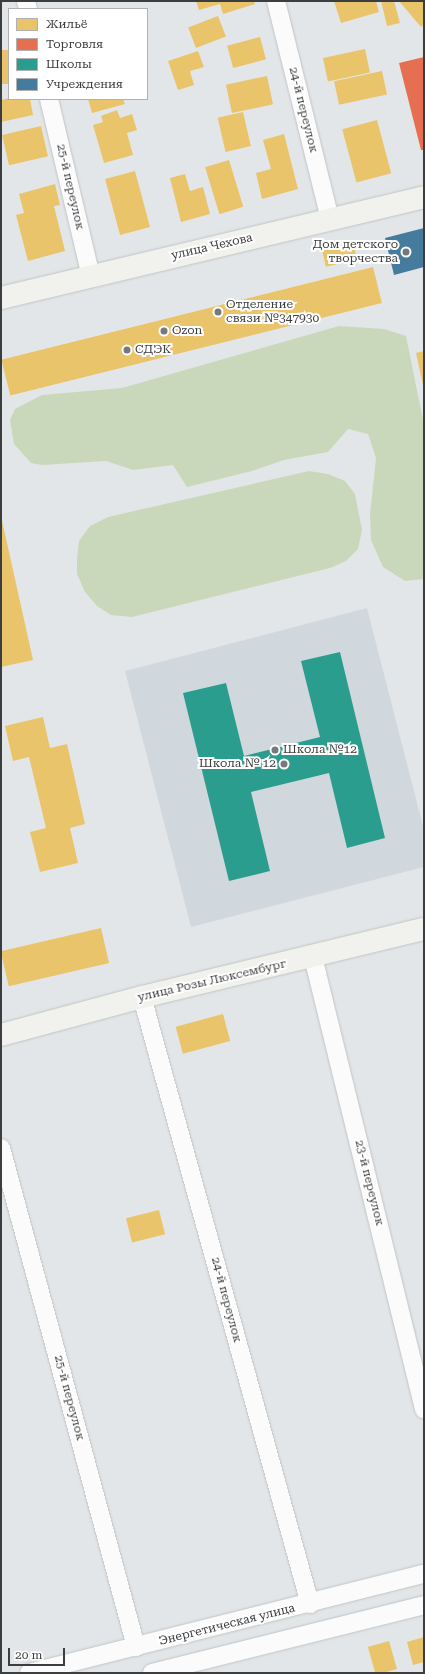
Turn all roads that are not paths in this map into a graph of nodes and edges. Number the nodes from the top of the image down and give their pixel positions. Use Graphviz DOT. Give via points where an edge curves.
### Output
graph roads {
  1 [pos="276,1"];
  2 [pos="49,100"];
  3 [pos="424,197"];
  4 [pos="330,219"];
  5 [pos="91,276"];
  6 [pos="1,298"];
  7 [pos="424,929"];
  8 [pos="313,957"];
  9 [pos="142,997"];
  10 [pos="1,1035"];
  11 [pos="1,1148"];
  12 [pos="424,1410"];
  13 [pos="424,1574"];
  14 [pos="310,1604"];
  15 [pos="424,1605"];
  16 [pos="261,1616"];
  17 [pos="268,1643"];
  18 [pos="136,1647"];
  19 [pos="29,1673"];
  20 [pos="152,1673"];
  1 -- 4 [label="street, 24-й переулок"];
  2 -- 5 [label="street, 25-й переулок"];
  3 -- 4 [label="street, улица Чехова"];
  4 -- 5 [label="street, улица Чехова"];
  5 -- 6 [label="street, улица Чехова"];
  7 -- 8 [label="street, улица Розы Люксембург"];
  8 -- 9 [label="street, улица Розы Люксембург"];
  8 -- 12 [label="street, 23-й переулок"];
  9 -- 10 [label="street, улица Розы Люксембург"];
  9 -- 14 [label="street, 24-й переулок"];
  11 -- 18 [label="street, 25-й переулок"];
  13 -- 14 [label="street, Энергетическая улица"];
  14 -- 16 [label="street, Энергетическая улица"];
  15 -- 17 [label="street"];
  16 -- 17 [label="street"];
  16 -- 18 [label="street, Энергетическая улица"];
  17 -- 20 [label="street"];
  18 -- 19 [label="street, Энергетическая улица"];
}
